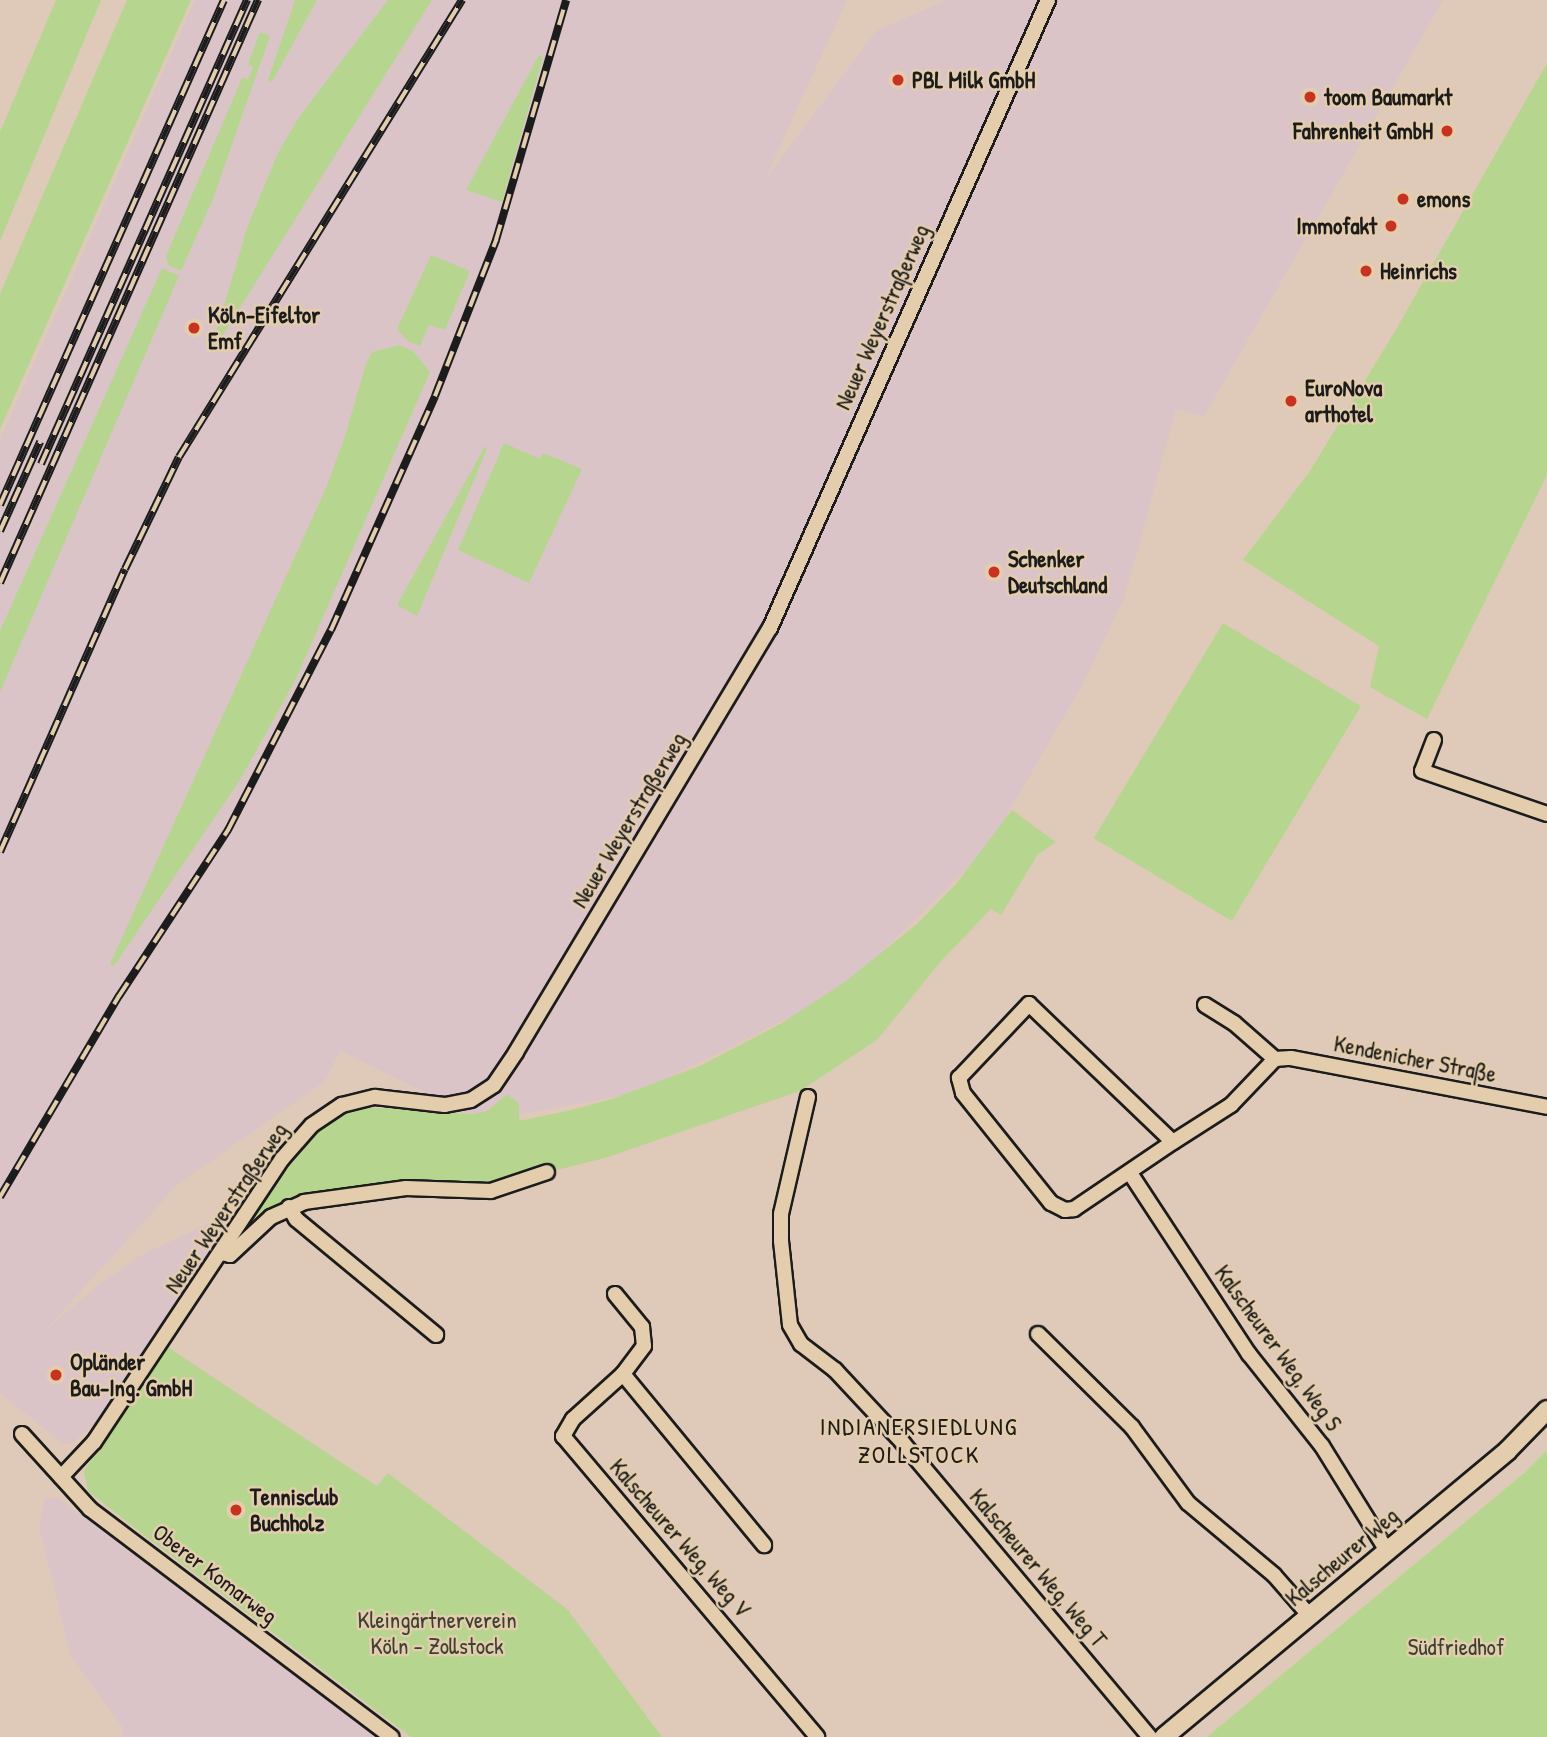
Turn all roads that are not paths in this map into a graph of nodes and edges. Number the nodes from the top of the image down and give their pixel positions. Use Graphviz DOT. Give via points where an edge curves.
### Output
graph roads {
  1 [pos="1048,0"];
  2 [pos="1434,740"];
  3 [pos="1547,814"];
  4 [pos="1205,1005"];
  5 [pos="1275,1059"];
  6 [pos="807,1097"];
  7 [pos="1547,1107"];
  8 [pos="1173,1142"];
  9 [pos="547,1172"];
  10 [pos="1130,1173"];
  11 [pos="289,1207"];
  12 [pos="222,1253"];
  13 [pos="615,1294"];
  14 [pos="1038,1334"];
  15 [pos="436,1335"];
  16 [pos="623,1374"];
  17 [pos="1547,1410"];
  18 [pos="22,1434"];
  19 [pos="61,1477"];
  20 [pos="764,1545"];
  21 [pos="1387,1551"];
  22 [pos="1309,1615"];
  23 [pos="392,1737"];
  24 [pos="817,1737"];
  25 [pos="1150,1737"];
  26 [pos="1164,1737"];
  1 -- 12 [label="street, Neuer Weyerstraßerweg" via="770,628 516,1052 494,1085 471,1100 445,1105 376,1097 342,1105 312,1125 282,1159"];
  2 -- 3 [label="street" via="1422,771"];
  4 -- 5 [label="street"];
  5 -- 7 [label="street, Kendenicher Straße" via="1290,1058"];
  5 -- 8 [label="street" via="1231,1105"];
  6 -- 25 [label="street, Kalscheurer Weg, Weg T" via="781,1214 790,1325 802,1344 835,1370 903,1443"];
  8 -- 10 [label="street"];
  8 -- 10 [label="street" via="1029,1004 959,1078 963,1093 1058,1207 1074,1209"];
  9 -- 11 [label="street" via="491,1191 406,1188"];
  10 -- 21 [label="street, Kalscheurer Weg, Weg S" via="1249,1354 1322,1446"];
  11 -- 12 [label="street" via="271,1217 230,1255"];
  11 -- 15 [label="street" via="296,1219"];
  12 -- 19 [label="street, Neuer Weyerstraßerweg" via="94,1442"];
  13 -- 16 [label="street" via="642,1327 644,1346"];
  14 -- 22 [label="street" via="1132,1427 1188,1503 1274,1575"];
  16 -- 20 [label="street"];
  16 -- 24 [label="street, Kalscheurer Weg, Weg V" via="573,1419 563,1436"];
  17 -- 21 [label="street, Kalscheurer Weg" via="1508,1450"];
  18 -- 19 [label="street, Oberer Komarweg"];
  19 -- 23 [label="street, Oberer Komarweg" via="90,1509"];
  21 -- 22 [label="street, Kalscheurer Weg"];
  22 -- 26 [label="street, Kalscheurer Weg"];
}
